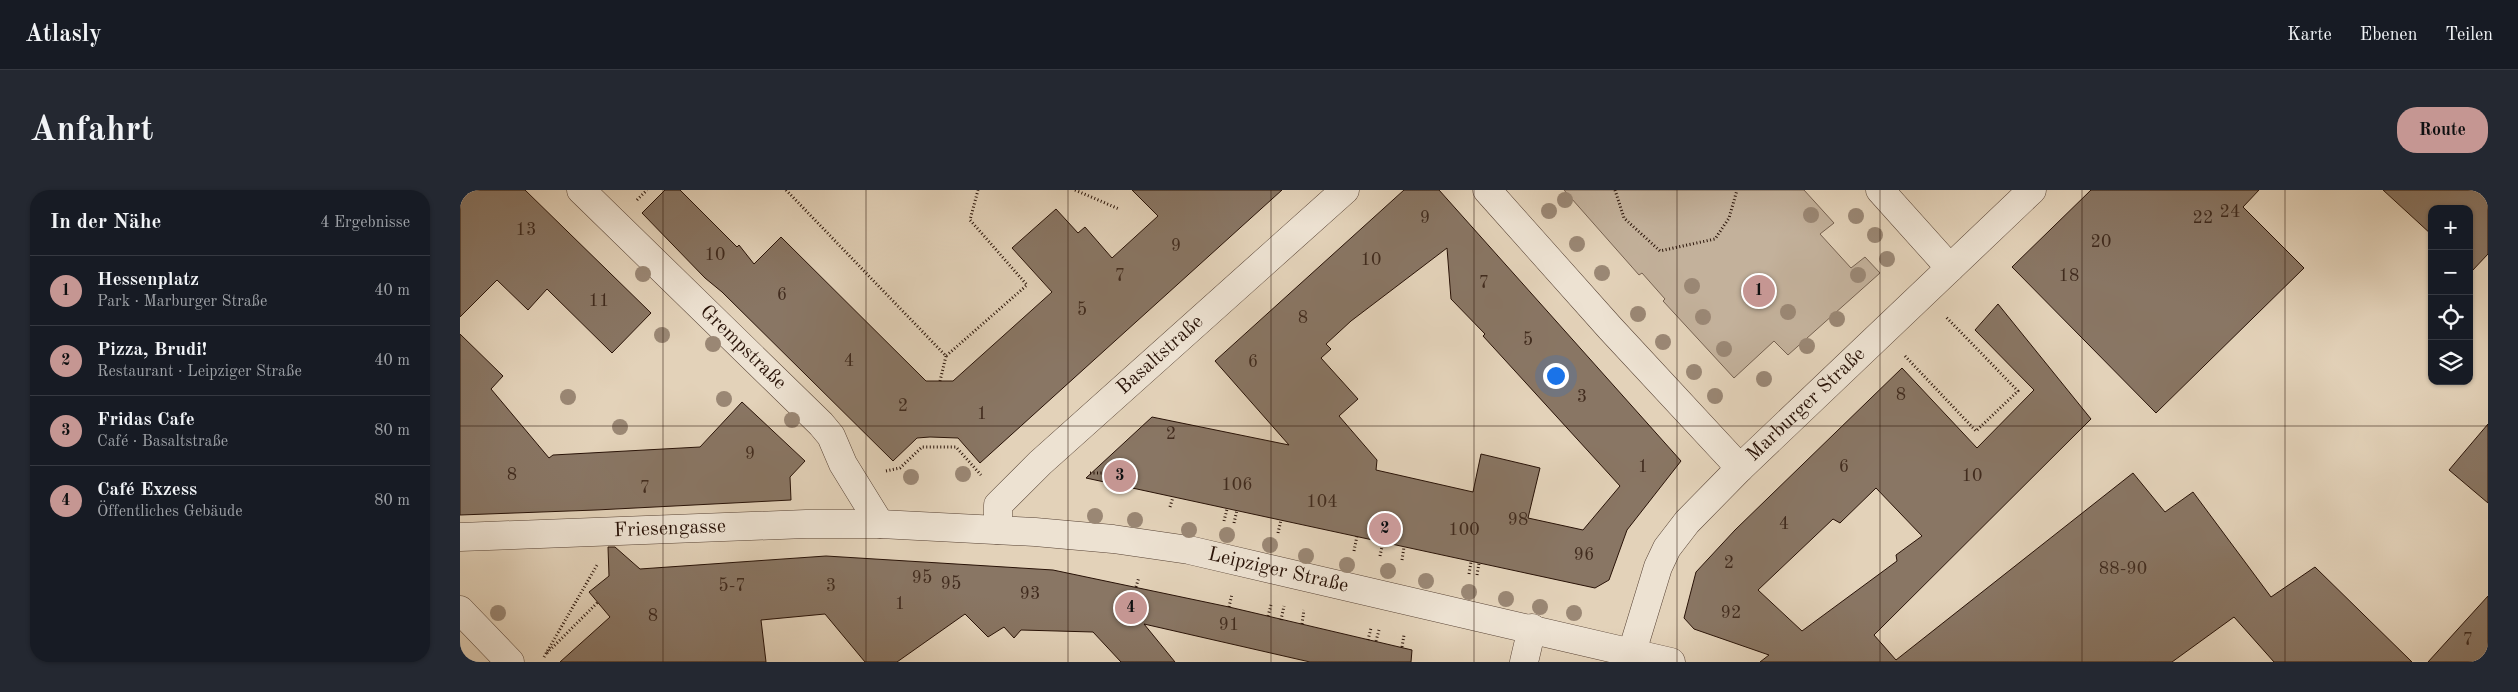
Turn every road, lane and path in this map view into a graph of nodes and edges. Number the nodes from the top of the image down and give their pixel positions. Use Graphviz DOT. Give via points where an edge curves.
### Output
graph roads {
  1 [pos="581,190"];
  2 [pos="786,190"];
  3 [pos="978,190"];
  4 [pos="1075,190"];
  5 [pos="1343,190"];
  6 [pos="1487,190"];
  7 [pos="1615,190"];
  8 [pos="1737,190"];
  9 [pos="1880,190"];
  10 [pos="2032,190"];
  11 [pos="1119,209"];
  12 [pos="1950,268"];
  13 [pos="1944,314"];
  14 [pos="1903,354"];
  15 [pos="946,356"];
  16 [pos="940,381"];
  17 [pos="1740,468"];
  18 [pos="885,472"];
  19 [pos="1090,473"];
  20 [pos="1102,473"];
  21 [pos="987,480"];
  22 [pos="1172,497"];
  23 [pos="1170,507"];
  24 [pos="1227,508"];
  25 [pos="1237,510"];
  26 [pos="1281,520"];
  27 [pos="1224,521"];
  28 [pos="1234,523"];
  29 [pos="880,524"];
  30 [pos="998,530"];
  31 [pos="1278,534"];
  32 [pos="1357,536"];
  33 [pos="460,537"];
  34 [pos="1382,542"];
  35 [pos="1404,547"];
  36 [pos="1354,551"];
  37 [pos="1380,556"];
  38 [pos="600,560"];
  39 [pos="1402,560"];
  40 [pos="1471,562"];
  41 [pos="1479,564"];
  42 [pos="1469,574"];
  43 [pos="1477,575"];
  44 [pos="1233,591"];
  45 [pos="1272,599"];
  46 [pos="598,602"];
  47 [pos="1284,602"];
  48 [pos="1229,607"];
  49 [pos="1305,607"];
  50 [pos="460,610"];
  51 [pos="1268,616"];
  52 [pos="1281,620"];
  53 [pos="1372,622"];
  54 [pos="1302,624"];
  55 [pos="1380,624"];
  56 [pos="1532,628"];
  57 [pos="1405,630"];
  58 [pos="1368,640"];
  59 [pos="1376,641"];
  60 [pos="1402,647"];
  61 [pos="1632,652"];
  62 [pos="543,658"];
  63 [pos="510,662"];
  64 [pos="541,662"];
  65 [pos="1524,662"];
  66 [pos="1671,662"];
  1 -- 29 [label="street, Grempstraße" via="821,424 831,436 843,464"];
  2 -- 15 [label="path"];
  3 -- 15 [label="path" via="970,220 1027,285"];
  4 -- 11 [label="path"];
  5 -- 30 [label="street, Basaltstraße" via="1033,470 998,505"];
  6 -- 17 [label="street"];
  7 -- 8 [label="path" via="1624,218 1660,251 1715,239 1728,218"];
  9 -- 12 [label="street"];
  10 -- 12 [label="street, Marburger Straße"];
  12 -- 17 [label="street, Marburger Straße"];
  13 -- 14 [label="path" via="2018,391 1976,430"];
  15 -- 16 [label="path"];
  17 -- 61 [label="street, Marburger Straße" via="1687,522 1667,548 1648,595"];
  18 -- 21 [label="path" via="900,468 922,447 956,447"];
  19 -- 20 [label="path"];
  22 -- 23 [label="path"];
  24 -- 27 [label="path"];
  25 -- 28 [label="path"];
  26 -- 31 [label="path"];
  29 -- 30 [label="street, Leipziger Straße"];
  29 -- 33 [label="street, Friesengasse"];
  30 -- 56 [label="street, Leipziger Straße" via="1113,539 1189,550"];
  32 -- 36 [label="path"];
  34 -- 37 [label="path"];
  35 -- 39 [label="path"];
  38 -- 62 [label="path"];
  40 -- 42 [label="path"];
  41 -- 43 [label="path"];
  44 -- 48 [label="path"];
  45 -- 51 [label="path"];
  46 -- 62 [label="path"];
  47 -- 52 [label="path"];
  49 -- 54 [label="path"];
  50 -- 63 [label="street"];
  53 -- 58 [label="path"];
  55 -- 59 [label="path"];
  56 -- 61 [label="street, Leipziger Straße"];
  56 -- 65 [label="street"];
  57 -- 60 [label="path"];
  61 -- 66 [label="street, Leipziger Straße"];
  62 -- 64 [label="path"];
}
